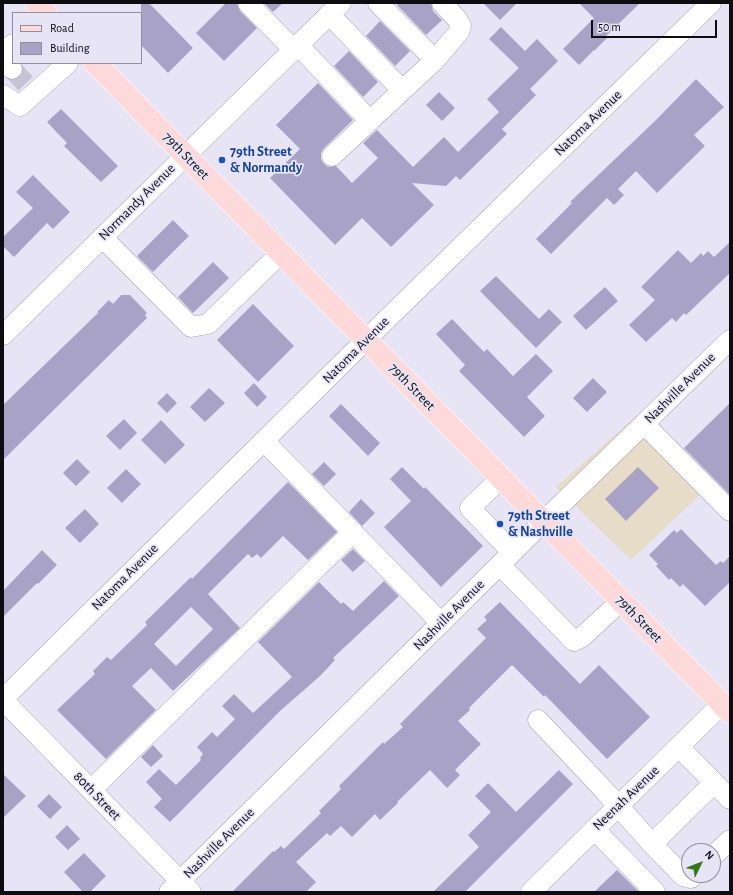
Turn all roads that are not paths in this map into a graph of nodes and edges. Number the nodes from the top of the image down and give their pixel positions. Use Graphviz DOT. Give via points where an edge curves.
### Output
graph roads {
  1 [pos="36,3"];
  2 [pos="248,3"];
  3 [pos="378,3"];
  4 [pos="442,3"];
  5 [pos="711,3"];
  6 [pos="335,9"];
  7 [pos="45,12"];
  8 [pos="12,46"];
  9 [pos="296,47"];
  10 [pos="435,60"];
  11 [pos="6,61"];
  12 [pos="67,64"];
  13 [pos="96,64"];
  14 [pos="402,90"];
  15 [pos="3,94"];
  16 [pos="370,121"];
  17 [pos="185,155"];
  18 [pos="332,156"];
  19 [pos="102,237"];
  20 [pos="281,253"];
  21 [pos="3,335"];
  22 [pos="366,340"];
  23 [pos="730,340"];
  24 [pos="644,424"];
  25 [pos="264,441"];
  26 [pos="501,478"];
  27 [pos="730,511"];
  28 [pos="544,521"];
  29 [pos="353,532"];
  30 [pos="506,558"];
  31 [pos="621,601"];
  32 [pos="441,623"];
  33 [pos="3,699"];
  34 [pos="726,708"];
  35 [pos="538,720"];
  36 [pos="679,747"];
  37 [pos="714,783"];
  38 [pos="91,790"];
  39 [pos="730,799"];
  40 [pos="618,806"];
  41 [pos="594,829"];
  42 [pos="730,840"];
  43 [pos="652,844"];
  44 [pos="721,848"];
  45 [pos="681,874"];
  46 [pos="180,888"];
  47 [pos="531,892"];
  48 [pos="655,892"];
  1 -- 7 [label="main road"];
  2 -- 9 [label="street"];
  3 -- 10 [label="street"];
  4 -- 10 [label="street" via="461,26 460,32"];
  5 -- 22 [label="street, Natoma Avenue"];
  6 -- 9 [label="street, Normandy Avenue"];
  6 -- 14 [label="street"];
  8 -- 11 [label="street"];
  9 -- 16 [label="street"];
  9 -- 17 [label="street, Normandy Avenue"];
  10 -- 14 [label="street"];
  12 -- 15 [label="street" via="31,89 20,106"];
  13 -- 17 [label="main road, 79th Street"];
  14 -- 16 [label="street"];
  16 -- 18 [label="street"];
  17 -- 19 [label="street, Normandy Avenue"];
  17 -- 20 [label="main road, 79th Street"];
  19 -- 20 [label="street" via="191,327 208,324"];
  19 -- 21 [label="street, Normandy Avenue"];
  20 -- 22 [label="main road, 79th Street"];
  22 -- 25 [label="street, Natoma Avenue"];
  22 -- 26 [label="main road, 79th Street"];
  23 -- 24 [label="street, Nashville Avenue"];
  24 -- 27 [label="street"];
  24 -- 28 [label="street, Nashville Avenue"];
  25 -- 29 [label="street"];
  25 -- 33 [label="street, Natoma Avenue"];
  26 -- 28 [label="main road, 79th Street"];
  26 -- 30 [label="street" via="470,509"];
  28 -- 30 [label="street, Nashville Avenue"];
  28 -- 31 [label="main road, 79th Street"];
  29 -- 32 [label="street"];
  29 -- 38 [label="street"];
  30 -- 31 [label="street" via="574,641 582,638"];
  30 -- 32 [label="street, Nashville Avenue"];
  31 -- 34 [label="main road, 79th Street"];
  32 -- 46 [label="street, Nashville Avenue"];
  33 -- 38 [label="street, 80th Street"];
  34 -- 36 [label="street, Neenah Avenue"];
  35 -- 40 [label="street"];
  36 -- 37 [label="street"];
  36 -- 40 [label="street, Neenah Avenue"];
  37 -- 39 [label="street"];
  37 -- 43 [label="street"];
  38 -- 46 [label="street, 80th Street"];
  40 -- 41 [label="street, Neenah Avenue"];
  40 -- 43 [label="street"];
  41 -- 47 [label="street, Neenah Avenue"];
  41 -- 48 [label="street"];
  42 -- 44 [label="street"];
  43 -- 45 [label="street"];
}
